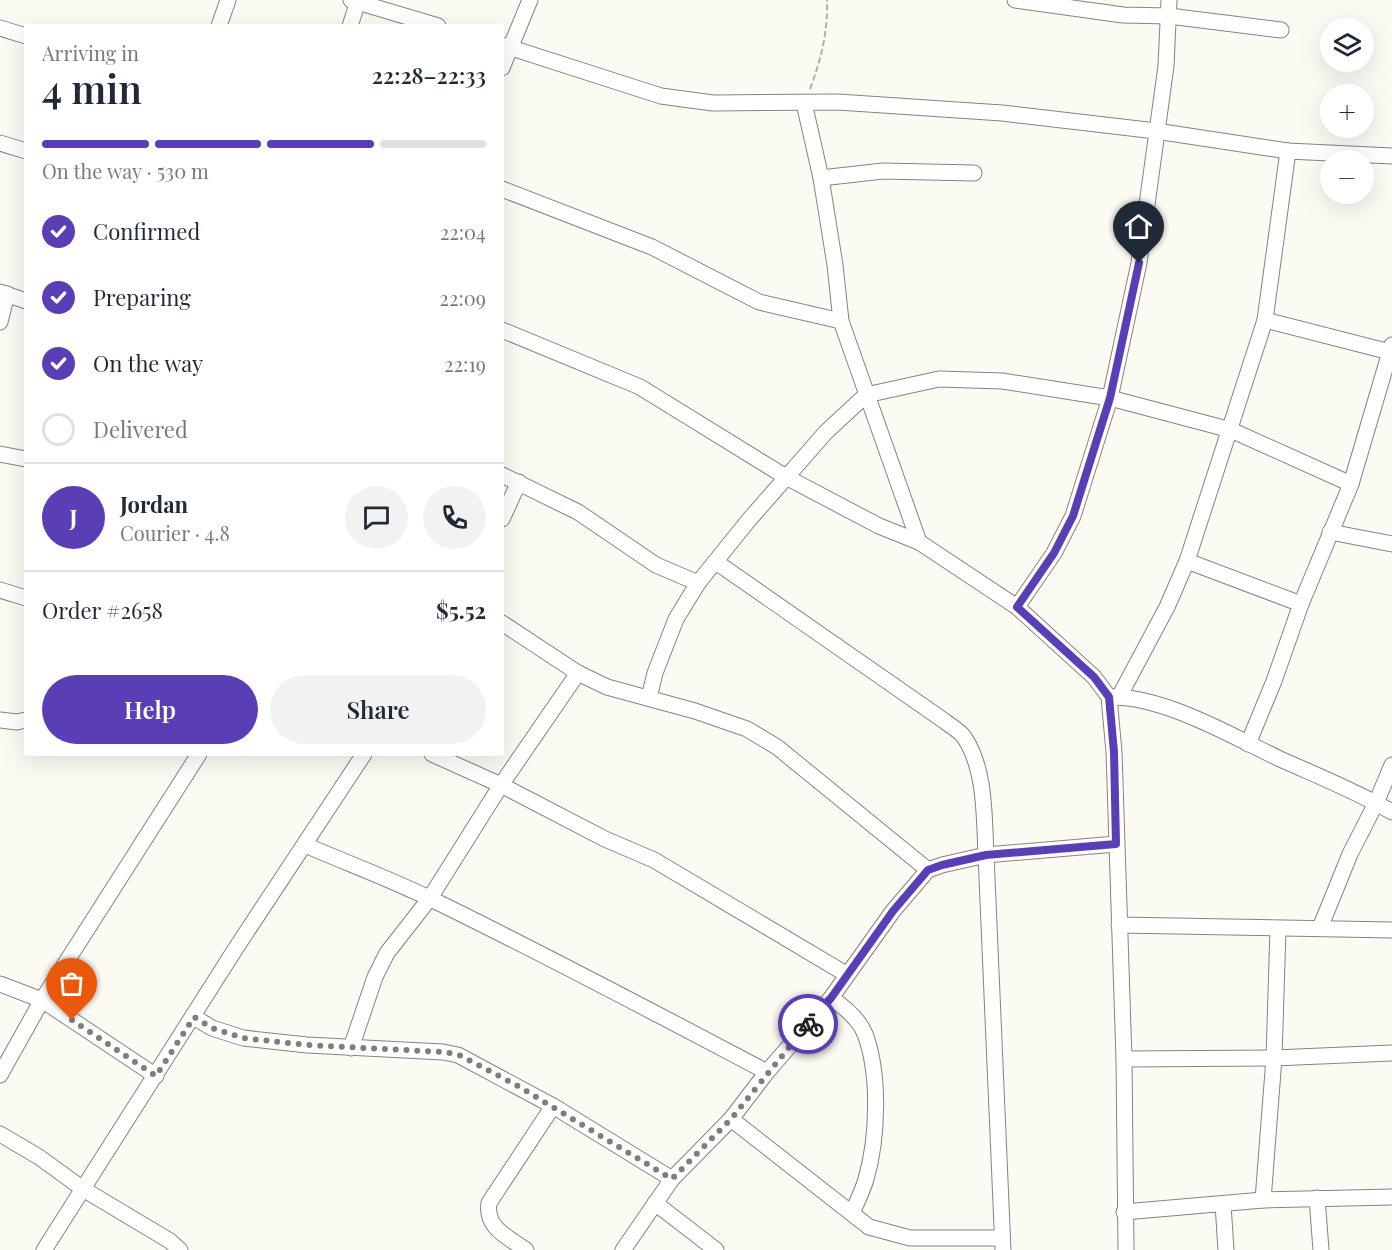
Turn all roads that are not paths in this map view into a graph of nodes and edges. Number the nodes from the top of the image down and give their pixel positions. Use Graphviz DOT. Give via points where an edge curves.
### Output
graph roads {
  1 [pos="228,0"];
  2 [pos="530,0"];
  3 [pos="1015,0"];
  4 [pos="1169,0"];
  5 [pos="354,1"];
  6 [pos="1045,3"];
  7 [pos="1169,16"];
  8 [pos="220,24"];
  9 [pos="350,24"];
  10 [pos="431,24"];
  11 [pos="0,28"];
  12 [pos="1281,30"];
  13 [pos="24,35"];
  14 [pos="507,46"];
  15 [pos="804,103"];
  16 [pos="1156,131"];
  17 [pos="0,143"];
  18 [pos="24,150"];
  19 [pos="1288,151"];
  20 [pos="1392,156"];
  21 [pos="974,173"];
  22 [pos="821,178"];
  23 [pos="504,190"];
  24 [pos="3,293"];
  25 [pos="24,300"];
  26 [pos="1265,320"];
  27 [pos="841,321"];
  28 [pos="0,322"];
  29 [pos="504,331"];
  30 [pos="1391,349"];
  31 [pos="866,395"];
  32 [pos="1110,398"];
  33 [pos="1230,430"];
  34 [pos="0,454"];
  35 [pos="24,459"];
  36 [pos="504,476"];
  37 [pos="786,477"];
  38 [pos="519,482"];
  39 [pos="1351,484"];
  40 [pos="504,515"];
  41 [pos="1330,532"];
  42 [pos="919,542"];
  43 [pos="1392,544"];
  44 [pos="1187,561"];
  45 [pos="716,562"];
  46 [pos="698,583"];
  47 [pos="0,590"];
  48 [pos="24,597"];
  49 [pos="1301,604"];
  50 [pos="1017,607"];
  51 [pos="504,624"];
  52 [pos="579,673"];
  53 [pos="1114,697"];
  54 [pos="649,698"];
  55 [pos="0,720"];
  56 [pos="24,720"];
  57 [pos="1248,744"];
  58 [pos="198,756"];
  59 [pos="363,756"];
  60 [pos="436,756"];
  61 [pos="1392,765"];
  62 [pos="501,785"];
  63 [pos="1376,803"];
  64 [pos="1392,812"];
  65 [pos="1116,844"];
  66 [pos="305,845"];
  67 [pos="986,855"];
  68 [pos="928,870"];
  69 [pos="430,898"];
  70 [pos="1119,925"];
  71 [pos="1320,928"];
  72 [pos="1278,929"];
  73 [pos="1392,930"];
  74 [pos="846,974"];
  75 [pos="0,984"];
  76 [pos="831,998"];
  77 [pos="42,1000"];
  78 [pos="194,1017"];
  79 [pos="351,1048"];
  80 [pos="1392,1053"];
  81 [pos="1275,1058"];
  82 [pos="1124,1059"];
  83 [pos="766,1072"];
  84 [pos="0,1075"];
  85 [pos="156,1076"];
  86 [pos="553,1106"];
  87 [pos="731,1119"];
  88 [pos="0,1134"];
  89 [pos="672,1179"];
  90 [pos="83,1189"];
  91 [pos="1392,1197"];
  92 [pos="1317,1198"];
  93 [pos="1263,1200"];
  94 [pos="655,1203"];
  95 [pos="1223,1204"];
  96 [pos="1124,1212"];
  97 [pos="852,1213"];
  98 [pos="1003,1244"];
  99 [pos="44,1250"];
  100 [pos="180,1250"];
  101 [pos="526,1250"];
  102 [pos="623,1250"];
  103 [pos="716,1250"];
  104 [pos="1126,1250"];
  105 [pos="1226,1250"];
  106 [pos="1321,1250"];
  1 -- 8 [label="street"];
  2 -- 14 [label="street"];
  3 -- 6 [label="street"];
  4 -- 7 [label="street"];
  5 -- 9 [label="street"];
  5 -- 10 [label="street"];
  6 -- 7 [label="street" via="1123,15"];
  7 -- 12 [label="street"];
  7 -- 16 [label="street"];
  11 -- 13 [label="street"];
  14 -- 15 [label="street" via="661,96 713,103"];
  15 -- 16 [label="street" via="847,102 1002,113"];
  15 -- 22 [label="street"];
  16 -- 19 [label="street"];
  16 -- 32 [label="street" via="1139,263"];
  17 -- 18 [label="street"];
  19 -- 20 [label="street"];
  19 -- 26 [label="street"];
  21 -- 22 [label="street" via="883,171"];
  22 -- 27 [label="street"];
  23 -- 27 [label="street" via="652,247 759,302"];
  24 -- 25 [label="street"];
  24 -- 28 [label="street"];
  26 -- 30 [label="street"];
  26 -- 33 [label="street"];
  27 -- 31 [label="street"];
  29 -- 37 [label="street" via="640,387"];
  30 -- 39 [label="street"];
  31 -- 32 [label="street" via="939,379 1002,381"];
  31 -- 37 [label="street"];
  31 -- 42 [label="street"];
  32 -- 33 [label="street"];
  32 -- 50 [label="street" via="1073,516 1054,553"];
  33 -- 39 [label="street"];
  33 -- 44 [label="street"];
  34 -- 35 [label="street"];
  36 -- 38 [label="street"];
  37 -- 42 [label="street" via="879,526"];
  37 -- 45 [label="street"];
  38 -- 40 [label="street"];
  38 -- 46 [label="street" via="578,512 656,565"];
  39 -- 41 [label="street"];
  41 -- 43 [label="street"];
  41 -- 49 [label="street"];
  42 -- 50 [label="street"];
  44 -- 49 [label="street"];
  44 -- 53 [label="street" via="1167,607"];
  45 -- 46 [label="street"];
  45 -- 67 [label="street" via="963,735 974,755"];
  46 -- 54 [label="street" via="676,619"];
  47 -- 48 [label="street"];
  49 -- 57 [label="street"];
  50 -- 53 [label="street"];
  51 -- 52 [label="street"];
  52 -- 54 [label="street" via="607,687"];
  52 -- 62 [label="street"];
  53 -- 57 [label="street" via="1158,705"];
  53 -- 65 [label="street"];
  54 -- 68 [label="street" via="747,729 777,747"];
  55 -- 56 [label="street"];
  57 -- 63 [label="street"];
  58 -- 77 [label="street"];
  59 -- 66 [label="street"];
  60 -- 62 [label="street"];
  61 -- 63 [label="street"];
  62 -- 69 [label="street"];
  62 -- 74 [label="street" via="654,860"];
  63 -- 64 [label="street"];
  63 -- 71 [label="street"];
  65 -- 67 [label="street"];
  65 -- 70 [label="street"];
  66 -- 69 [label="street"];
  66 -- 78 [label="street"];
  67 -- 68 [label="street"];
  67 -- 98 [label="street"];
  68 -- 74 [label="street"];
  69 -- 79 [label="street" via="387,953"];
  69 -- 83 [label="street"];
  70 -- 72 [label="street"];
  70 -- 82 [label="street"];
  71 -- 72 [label="street"];
  71 -- 73 [label="street"];
  72 -- 81 [label="street"];
  74 -- 76 [label="street"];
  75 -- 77 [label="street"];
  76 -- 83 [label="street"];
  76 -- 97 [label="street" via="845,1007 864,1032 874,1073 873,1149 866,1180"];
  77 -- 84 [label="street"];
  77 -- 85 [label="street"];
  78 -- 79 [label="street" via="212,1028 243,1038"];
  78 -- 85 [label="street"];
  79 -- 86 [label="street" via="459,1055"];
  80 -- 81 [label="street"];
  81 -- 82 [label="street"];
  81 -- 93 [label="street"];
  82 -- 96 [label="street"];
  83 -- 87 [label="street"];
  85 -- 90 [label="street"];
  86 -- 89 [label="street"];
  86 -- 101 [label="street" via="489,1203 490,1223"];
  87 -- 89 [label="street"];
  87 -- 97 [label="street"];
  88 -- 90 [label="street" via="39,1156"];
  89 -- 94 [label="street"];
  90 -- 99 [label="street"];
  90 -- 100 [label="street"];
  91 -- 92 [label="street"];
  92 -- 93 [label="street"];
  92 -- 106 [label="street"];
  93 -- 95 [label="street"];
  94 -- 102 [label="street"];
  94 -- 103 [label="street"];
  95 -- 96 [label="street"];
  95 -- 105 [label="street"];
  96 -- 104 [label="street"];
  97 -- 98 [label="street" via="868,1227 910,1238"];
}
